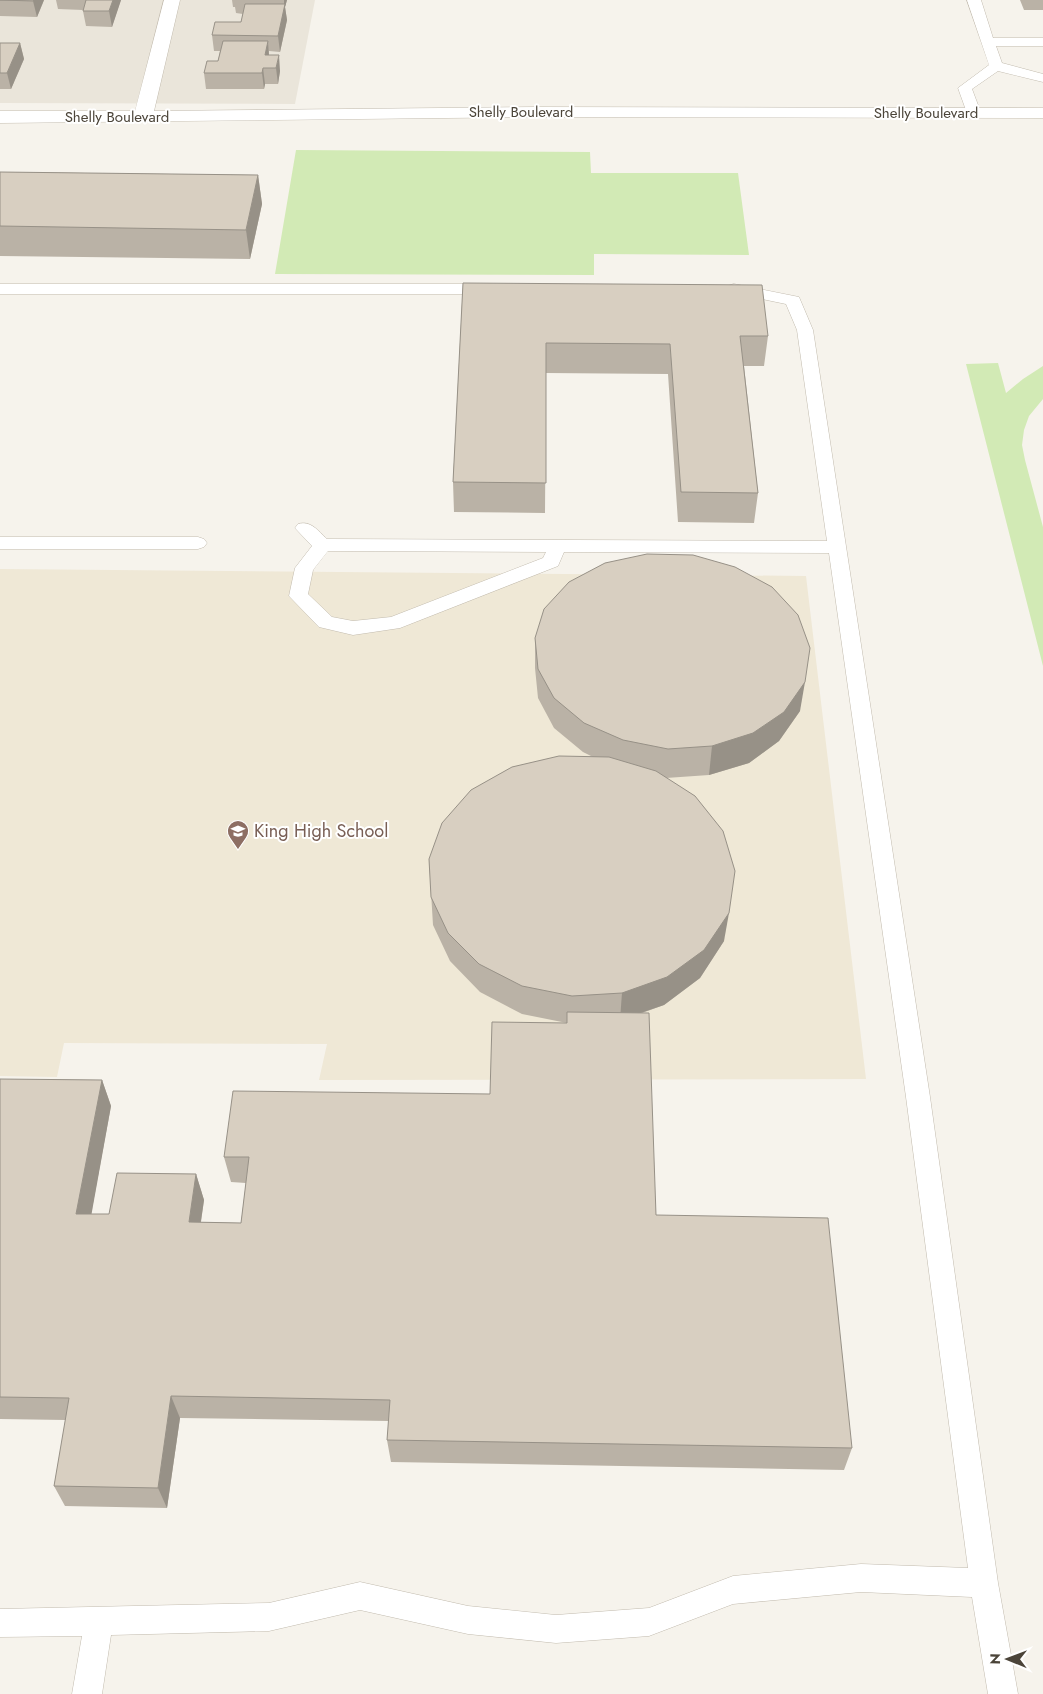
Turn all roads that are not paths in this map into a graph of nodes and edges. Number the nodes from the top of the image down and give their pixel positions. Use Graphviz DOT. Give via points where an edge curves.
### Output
graph roads {
  1 [pos="172,0"];
  2 [pos="974,0"];
  3 [pos="988,42"];
  4 [pos="1043,42"];
  5 [pos="996,66"];
  6 [pos="1043,78"];
  7 [pos="974,113"];
  8 [pos="1043,113"];
  9 [pos="0,117"];
  10 [pos="144,117"];
  11 [pos="0,289"];
  12 [pos="511,289"];
  13 [pos="715,289"];
  14 [pos="304,528"];
  15 [pos="0,542"];
  16 [pos="198,544"];
  17 [pos="323,545"];
  18 [pos="558,545"];
  19 [pos="837,547"];
  20 [pos="984,1583"];
  21 [pos="99,1622"];
  22 [pos="0,1623"];
  23 [pos="86,1694"];
  24 [pos="1003,1694"];
  1 -- 10 [label="street"];
  2 -- 3 [label="lane"];
  3 -- 4 [label="lane"];
  3 -- 5 [label="lane"];
  5 -- 6 [label="lane"];
  5 -- 7 [label="lane" via="965,88"];
  7 -- 8 [label="street, Shelly Boulevard"];
  7 -- 10 [label="street, Shelly Boulevard" via="536,112"];
  9 -- 10 [label="street, Shelly Boulevard"];
  11 -- 12 [label="lane"];
  13 -- 19 [label="lane" via="734,289 793,300 805,330"];
  14 -- 17 [label="lane"];
  15 -- 16 [label="lane"];
  17 -- 18 [label="lane"];
  17 -- 18 [label="lane" via="304,568 298,596 326,622 353,628 394,623 551,562"];
  18 -- 19 [label="lane"];
  19 -- 20 [label="lane" via="918,1097"];
  20 -- 21 [label="lane" via="861,1578 733,1590 649,1622 556,1629 468,1620 360,1596 269,1617"];
  20 -- 24 [label="lane"];
  21 -- 22 [label="lane"];
  21 -- 23 [label="lane"];
}
